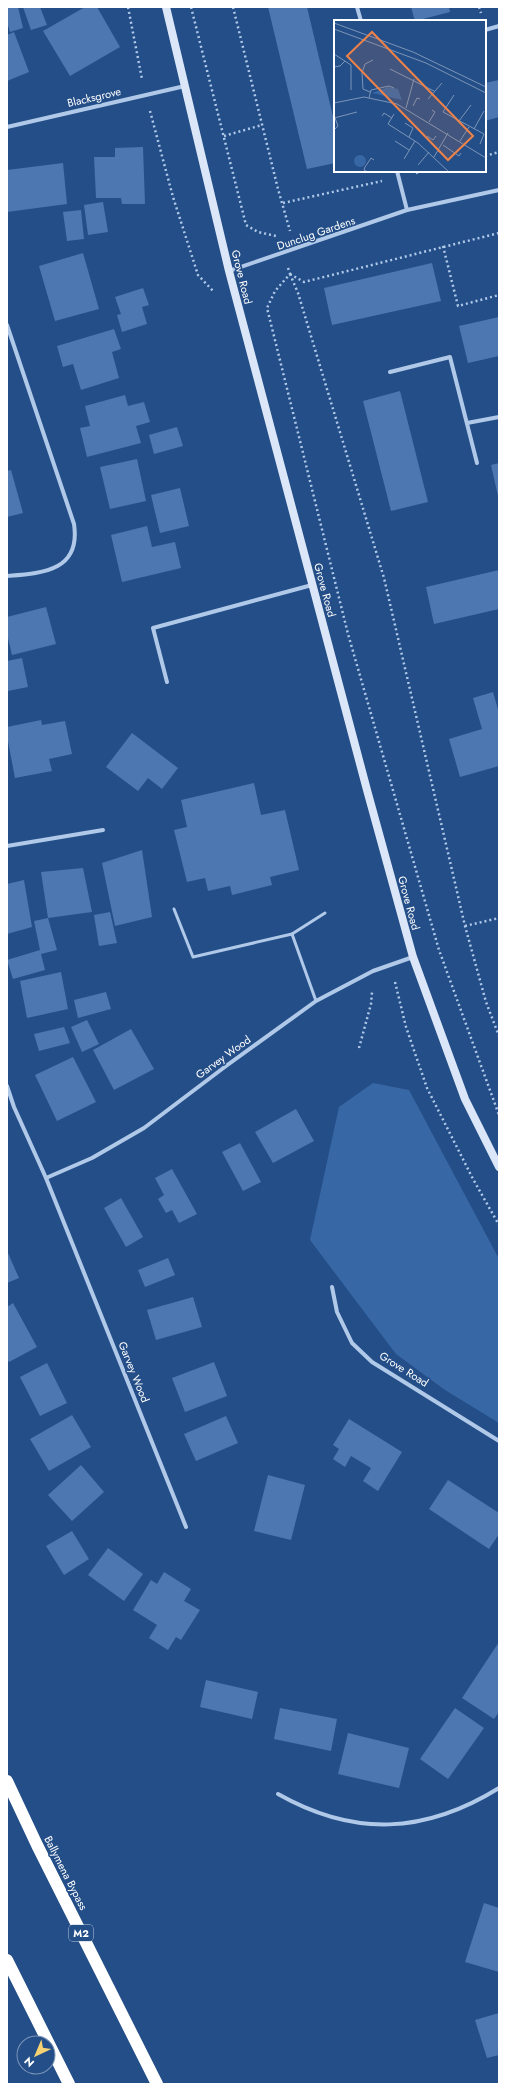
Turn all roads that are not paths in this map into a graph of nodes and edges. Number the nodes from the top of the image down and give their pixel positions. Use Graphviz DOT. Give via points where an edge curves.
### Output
graph roads {
  1 [pos="166,7"];
  2 [pos="357,7"];
  3 [pos="361,20"];
  4 [pos="499,26"];
  5 [pos="486,30"];
  6 [pos="185,86"];
  7 [pos="7,126"];
  8 [pos="398,172"];
  9 [pos="499,190"];
  10 [pos="407,210"];
  11 [pos="230,271"];
  12 [pos="7,325"];
  13 [pos="390,372"];
  14 [pos="499,417"];
  15 [pos="467,423"];
  16 [pos="477,463"];
  17 [pos="7,576"];
  18 [pos="312,585"];
  19 [pos="167,682"];
  20 [pos="103,830"];
  21 [pos="7,846"];
  22 [pos="174,909"];
  23 [pos="324,913"];
  24 [pos="292,934"];
  25 [pos="413,957"];
  26 [pos="316,1001"];
  27 [pos="7,1086"];
  28 [pos="499,1167"];
  29 [pos="46,1178"];
  30 [pos="332,1287"];
  31 [pos="499,1441"];
  32 [pos="186,1528"];
  33 [pos="7,1781"];
  34 [pos="499,1788"];
  35 [pos="278,1794"];
  36 [pos="7,1960"];
  37 [pos="69,2084"];
  38 [pos="157,2084"];
  1 -- 6 [label="street, Grove Road"];
  2 -- 3 [label="street"];
  4 -- 5 [label="street"];
  6 -- 7 [label="street, Blacksgrove"];
  6 -- 11 [label="street, Grove Road"];
  8 -- 10 [label="street"];
  9 -- 10 [label="street, Dunclug Gardens"];
  10 -- 11 [label="street, Dunclug Gardens"];
  11 -- 18 [label="street, Grove Road"];
  12 -- 17 [label="street" via="74,524 75,542 70,555 59,565 32,574"];
  13 -- 15 [label="street" via="450,357"];
  14 -- 15 [label="street"];
  15 -- 16 [label="street"];
  18 -- 19 [label="street" via="152,628"];
  18 -- 25 [label="street, Grove Road"];
  20 -- 21 [label="street"];
  22 -- 24 [label="lane" via="193,957"];
  23 -- 24 [label="lane"];
  24 -- 26 [label="lane"];
  25 -- 26 [label="street, Garvey Wood" via="373,971"];
  25 -- 28 [label="street, Grove Road" via="465,1099"];
  26 -- 29 [label="street, Garvey Wood" via="144,1128 92,1158"];
  27 -- 29 [label="street, Garvey Wood"];
  29 -- 32 [label="street, Garvey Wood"];
  30 -- 31 [label="street, Grove Road" via="337,1312 352,1343 372,1362"];
  33 -- 38 [label="highway, Ballymena Bypass / M2"];
  34 -- 35 [label="street" via="444,1815 412,1823 382,1826 329,1817"];
  36 -- 37 [label="highway"];
}
